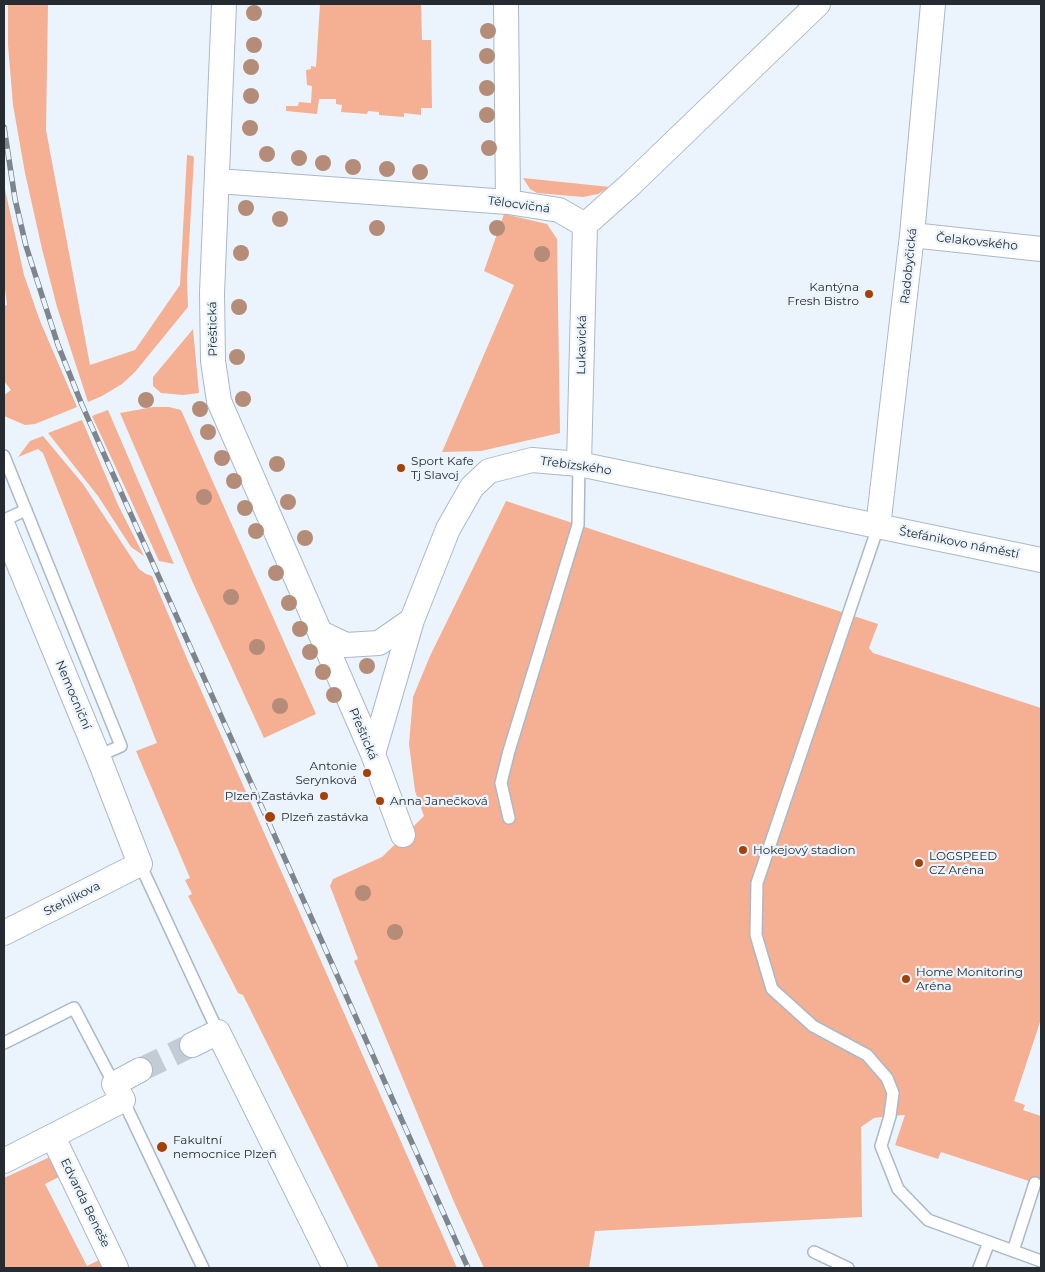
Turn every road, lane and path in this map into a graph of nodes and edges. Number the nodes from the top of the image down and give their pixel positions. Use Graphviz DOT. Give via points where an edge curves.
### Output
graph roads {
  1 [pos="224,4"];
  2 [pos="506,4"];
  3 [pos="818,4"];
  4 [pos="933,4"];
  5 [pos="217,181"];
  6 [pos="508,202"];
  7 [pos="585,225"];
  8 [pos="912,235"];
  9 [pos="1041,249"];
  10 [pos="4,456"];
  11 [pos="579,464"];
  12 [pos="26,510"];
  13 [pos="4,520"];
  14 [pos="878,527"];
  15 [pos="4,528"];
  16 [pos="1041,560"];
  17 [pos="412,620"];
  18 [pos="321,633"];
  19 [pos="373,754"];
  20 [pos="98,756"];
  21 [pos="509,818"];
  22 [pos="403,835"];
  23 [pos="140,864"];
  24 [pos="4,933"];
  25 [pos="218,1032"];
  26 [pos="4,1043"];
  27 [pos="192,1045"];
  28 [pos="140,1070"];
  29 [pos="119,1092"];
  30 [pos="53,1137"];
  31 [pos="5,1161"];
  32 [pos="1035,1183"];
  33 [pos="988,1242"];
  34 [pos="1013,1251"];
  35 [pos="814,1252"];
  36 [pos="1041,1261"];
  37 [pos="116,1268"];
  38 [pos="203,1268"];
  39 [pos="336,1268"];
  40 [pos="848,1268"];
  41 [pos="980,1268"];
  1 -- 5 [label="street, Přeštická"];
  2 -- 6 [label="street"];
  3 -- 7 [label="street"];
  4 -- 8 [label="street, Radobyčická"];
  5 -- 6 [label="street, Tělocvičná"];
  5 -- 18 [label="street, Přeštická" via="212,293 213,362 219,401"];
  6 -- 7 [label="street, Tělocvičná" via="559,210"];
  7 -- 11 [label="street, Lukavická"];
  8 -- 9 [label="street, Čelakovského"];
  8 -- 14 [label="street, Radobyčická"];
  10 -- 12 [label="lane"];
  11 -- 14 [label="street, Třebízského"];
  11 -- 17 [label="street, Třebízského" via="532,460 489,471 472,487 448,529"];
  11 -- 21 [label="lane" via="578,525 501,783"];
  12 -- 13 [label="lane"];
  12 -- 20 [label="lane" via="121,746"];
  14 -- 16 [label="street, Štefánikovo náměstí"];
  14 -- 33 [label="lane" via="757,883 756,935 772,989 813,1026 867,1055 886,1078 893,1093 881,1146 898,1189 928,1220"];
  15 -- 20 [label="street, Nemocniční"];
  17 -- 18 [label="street" via="379,643 346,645"];
  17 -- 19 [label="street, Třebízského"];
  18 -- 19 [label="street, Přeštická"];
  19 -- 22 [label="street, Přeštická"];
  20 -- 23 [label="street, Nemocniční"];
  23 -- 24 [label="street, Stehlíkova"];
  23 -- 25 [label="lane"];
  25 -- 27 [label="street"];
  25 -- 39 [label="street"];
  26 -- 29 [label="lane" via="74,1008"];
  28 -- 29 [label="street"];
  29 -- 30 [label="street"];
  29 -- 38 [label="lane"];
  30 -- 31 [label="street"];
  30 -- 37 [label="street, Edvarda Beneše"];
  32 -- 34 [label="lane"];
  33 -- 34 [label="lane"];
  33 -- 41 [label="lane"];
  34 -- 36 [label="lane"];
  35 -- 40 [label="lane"];
}
